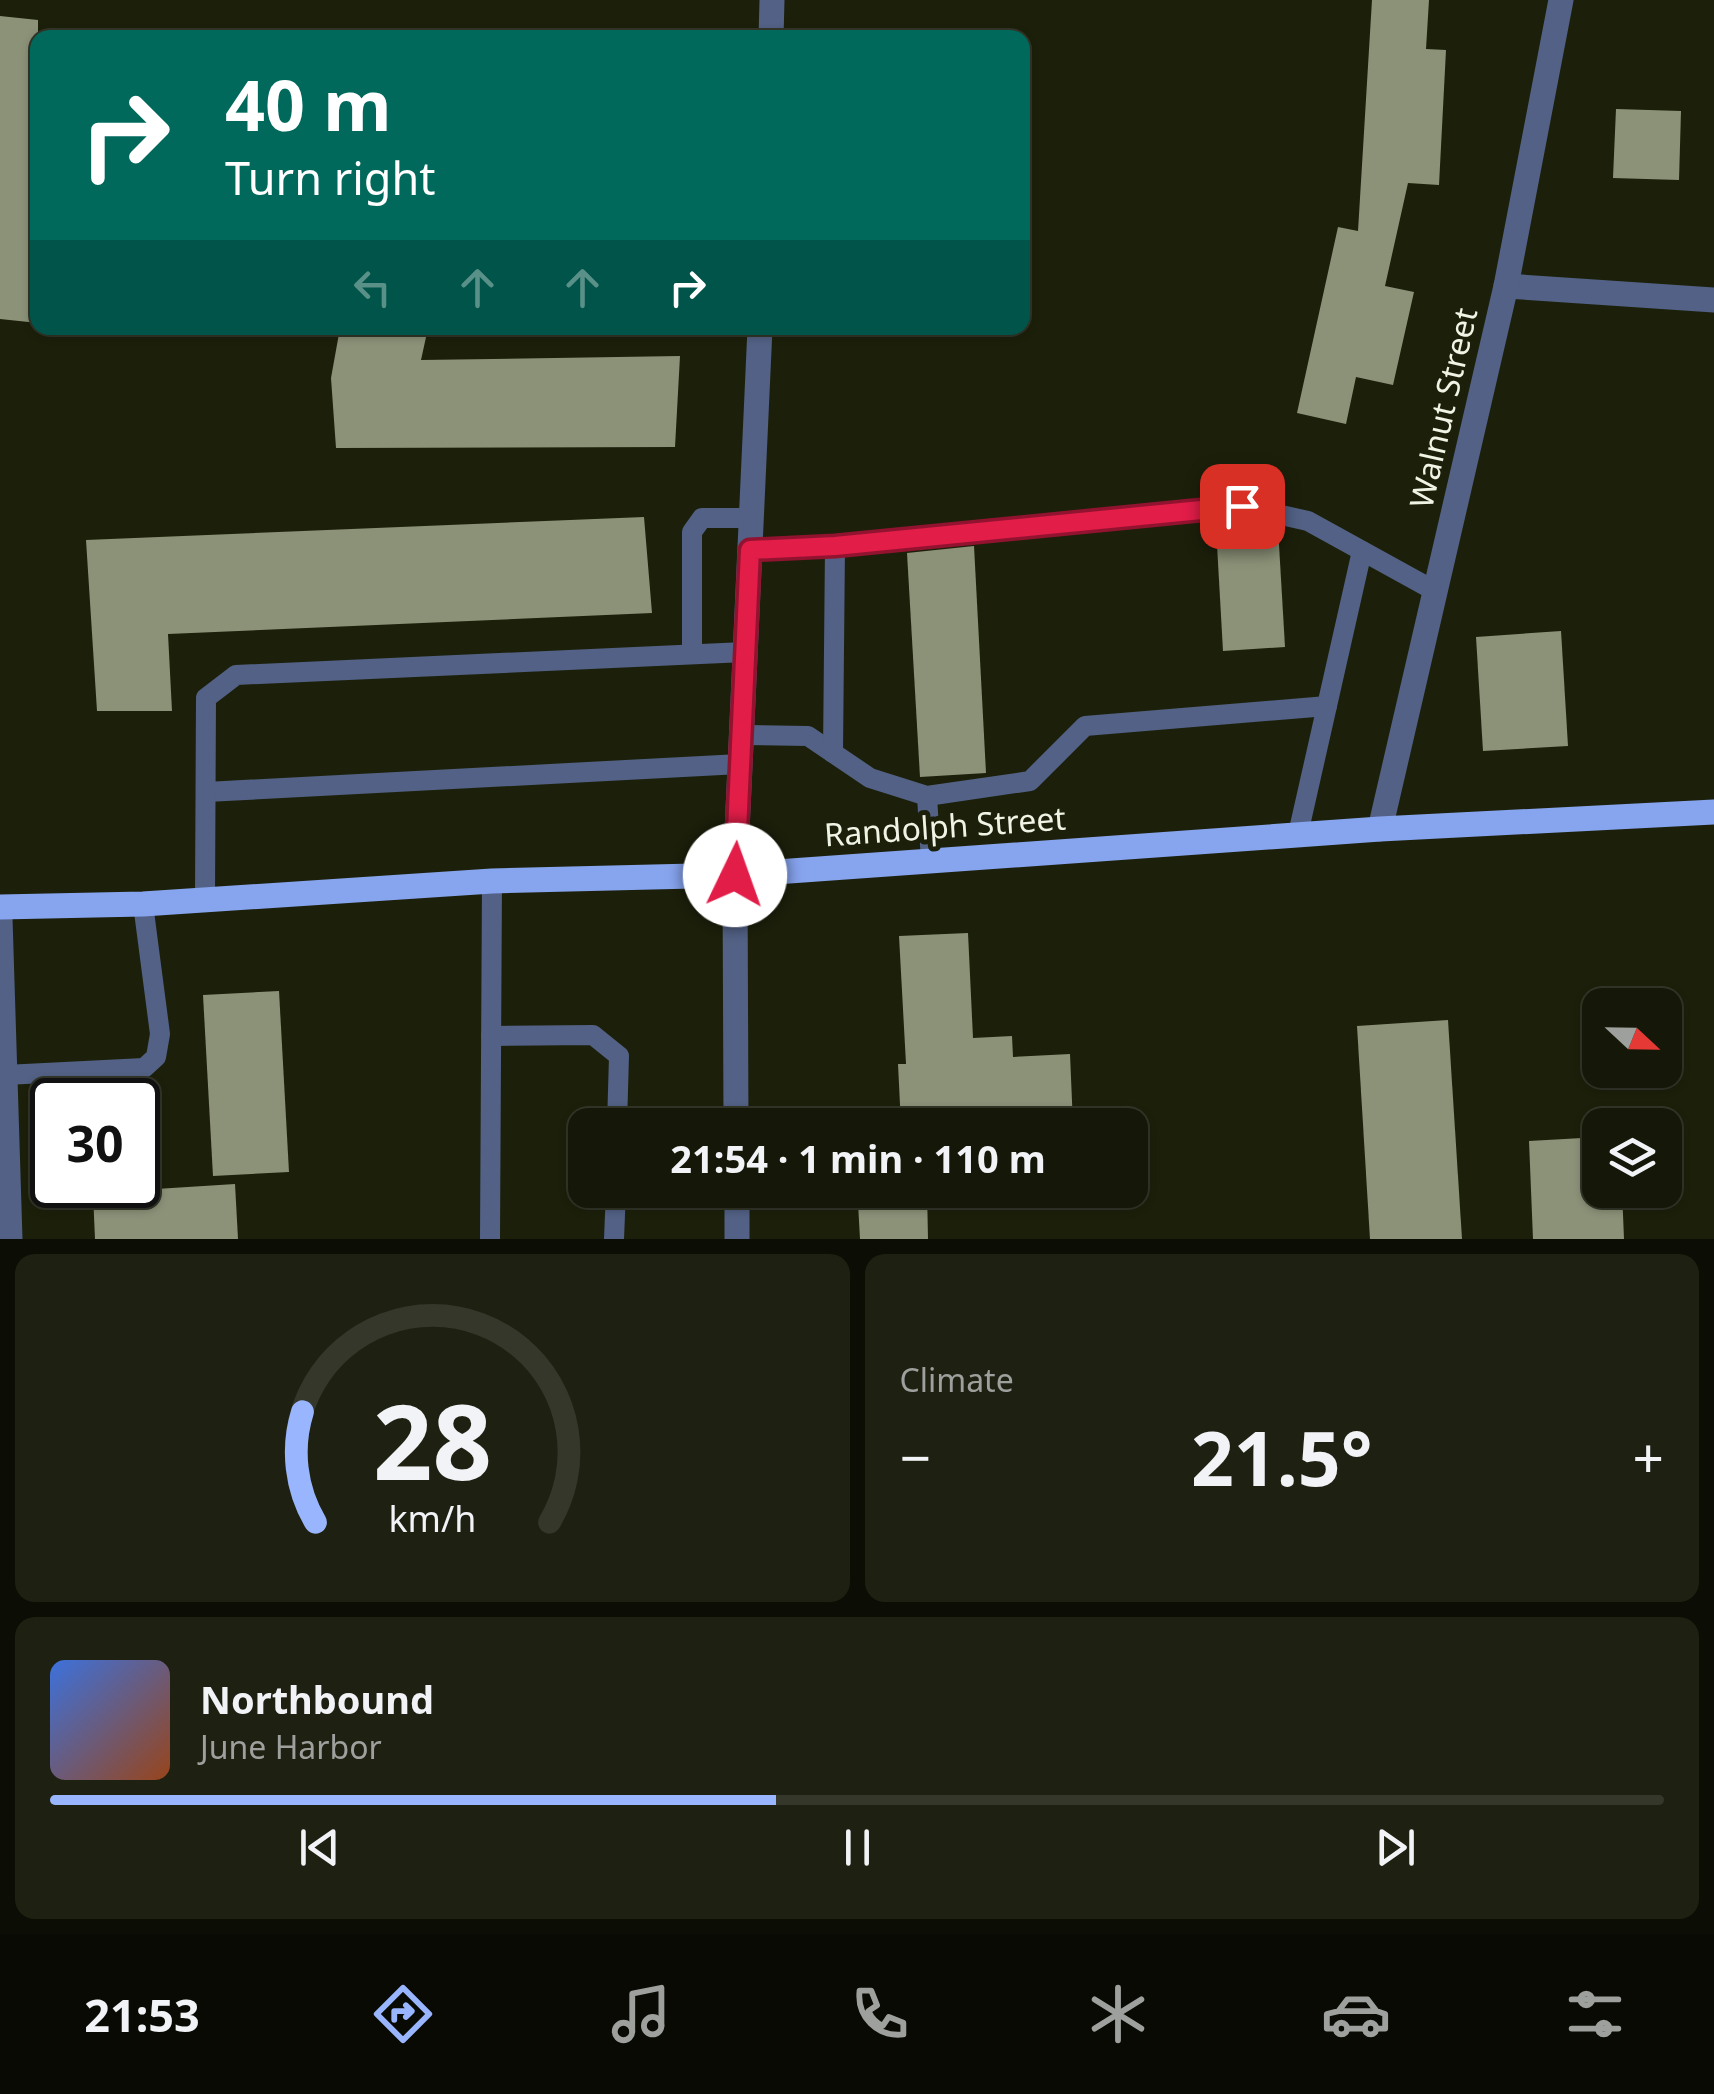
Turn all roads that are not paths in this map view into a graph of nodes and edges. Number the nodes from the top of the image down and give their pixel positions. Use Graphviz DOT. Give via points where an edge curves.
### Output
graph roads {
  1 [pos="772,0"];
  2 [pos="1561,0"];
  3 [pos="772,30"];
  4 [pos="1506,286"];
  5 [pos="1714,300"];
  6 [pos="760,335"];
  7 [pos="752,518"];
  8 [pos="835,546"];
  9 [pos="750,550"];
  10 [pos="1362,551"];
  11 [pos="1435,591"];
  12 [pos="745,652"];
  13 [pos="692,654"];
  14 [pos="1327,706"];
  15 [pos="741,735"];
  16 [pos="833,753"];
  17 [pos="740,764"];
  18 [pos="206,792"];
  19 [pos="927,796"];
  20 [pos="1714,812"];
  21 [pos="1380,829"];
  22 [pos="1298,834"];
  23 [pos="931,861"];
  24 [pos="735,875"];
  25 [pos="492,881"];
  26 [pos="205,897"];
  27 [pos="143,904"];
  28 [pos="0,908"];
  29 [pos="0,918"];
  30 [pos="491,1036"];
  31 [pos="5,1075"];
  32 [pos="617,1108"];
  33 [pos="736,1108"];
  34 [pos="615,1208"];
  35 [pos="737,1208"];
  36 [pos="10,1239"];
  37 [pos="490,1239"];
  38 [pos="614,1239"];
  39 [pos="737,1239"];
  1 -- 3 [label="street"];
  2 -- 4 [label="street, Walnut Street"];
  4 -- 5 [label="street"];
  4 -- 11 [label="street, Walnut Street"];
  6 -- 7 [label="street"];
  7 -- 9 [label="street"];
  7 -- 13 [label="lane" via="702,518 692,532"];
  8 -- 9 [label="lane"];
  8 -- 10 [label="lane" via="1242,506 1308,521"];
  8 -- 16 [label="lane"];
  9 -- 12 [label="street"];
  10 -- 11 [label="lane"];
  10 -- 14 [label="lane"];
  11 -- 21 [label="street, Walnut Street"];
  12 -- 13 [label="lane"];
  12 -- 15 [label="street"];
  13 -- 18 [label="lane" via="236,674 206,698"];
  14 -- 19 [label="lane" via="1085,726 1030,780"];
  14 -- 22 [label="lane"];
  15 -- 16 [label="lane" via="808,736"];
  15 -- 17 [label="street"];
  16 -- 19 [label="lane" via="870,778"];
  17 -- 18 [label="lane"];
  17 -- 24 [label="street"];
  18 -- 26 [label="lane"];
  19 -- 23 [label="lane"];
  20 -- 21 [label="main road, Randolph Street"];
  21 -- 22 [label="main road, Randolph Street"];
  22 -- 23 [label="main road, Randolph Street"];
  23 -- 24 [label="main road, Randolph Street"];
  24 -- 25 [label="main road, Randolph Street"];
  24 -- 33 [label="street"];
  25 -- 26 [label="main road, Randolph Street"];
  25 -- 30 [label="lane"];
  26 -- 27 [label="main road, Randolph Street"];
  27 -- 28 [label="main road, Randolph Street"];
  27 -- 31 [label="lane" via="160,1034 156,1058 144,1068"];
  29 -- 31 [label="street"];
  30 -- 32 [label="lane" via="592,1035 618,1056"];
  30 -- 37 [label="lane"];
  31 -- 36 [label="street"];
  34 -- 38 [label="lane"];
  35 -- 39 [label="street"];
}
